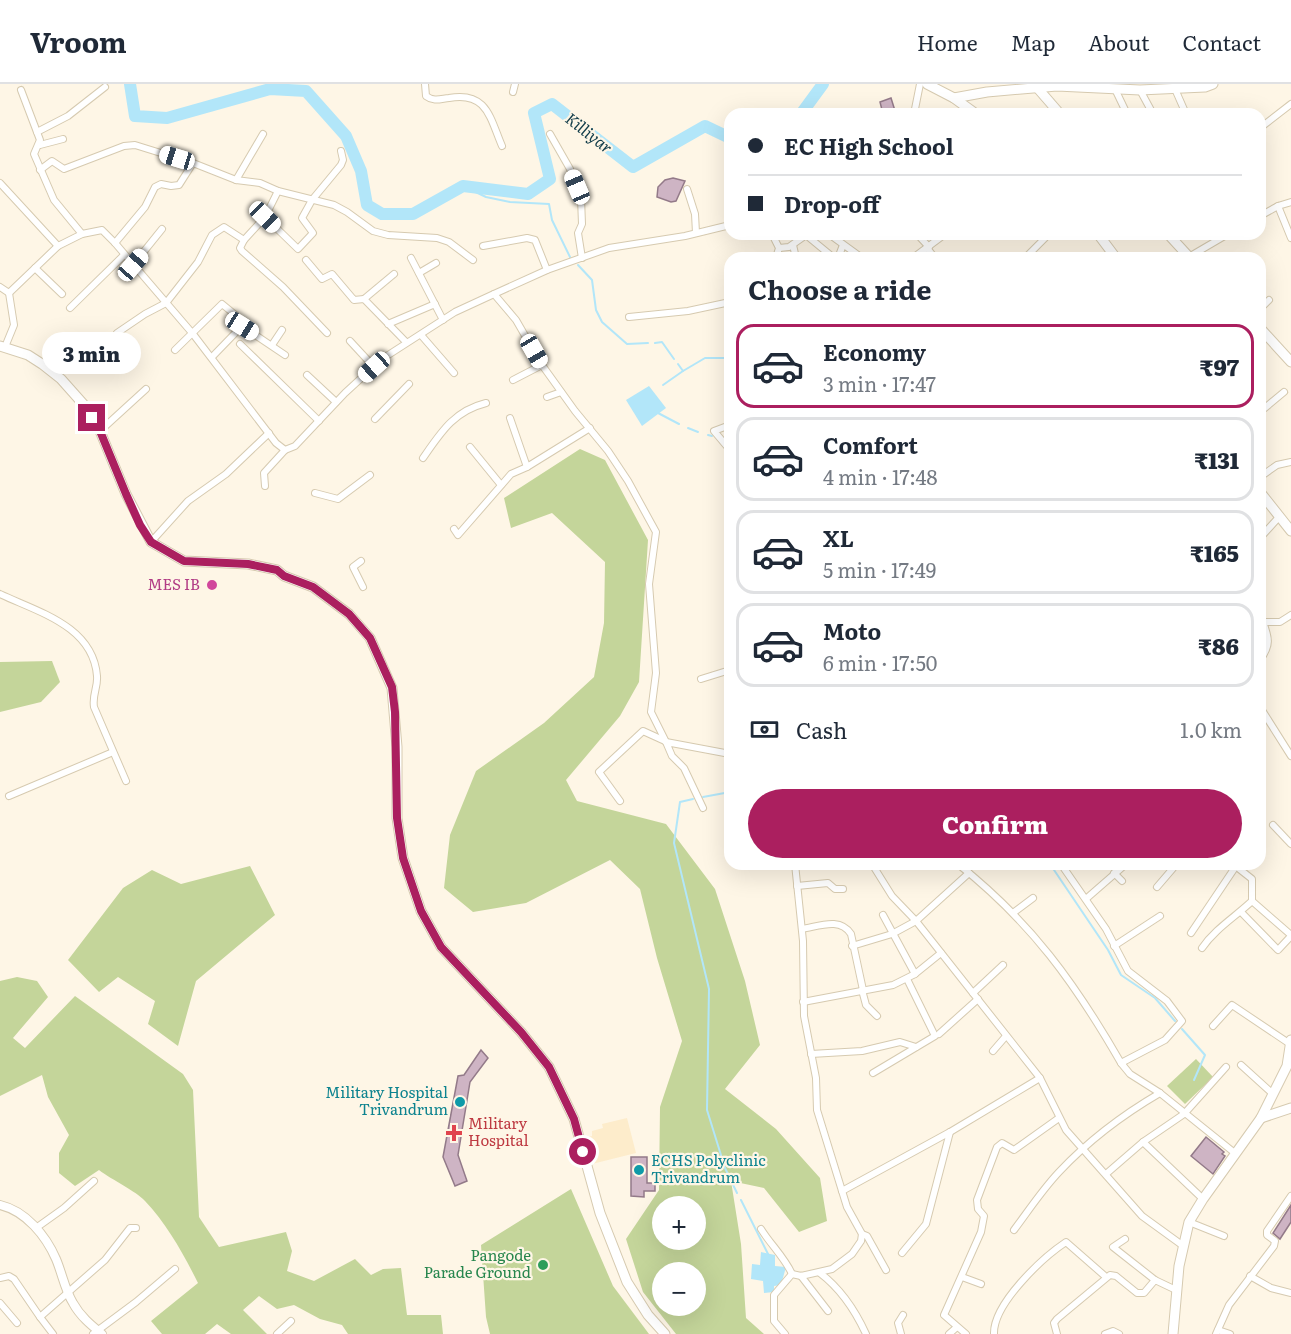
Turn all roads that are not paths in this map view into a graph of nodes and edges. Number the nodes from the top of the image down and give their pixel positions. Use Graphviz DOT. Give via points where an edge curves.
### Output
graph roads {
  1 [pos="425,84"];
  2 [pos="515,84"];
  3 [pos="920,84"];
  4 [pos="927,84"];
  5 [pos="1207,85"];
  6 [pos="1035,86"];
  7 [pos="105,87"];
  8 [pos="1110,87"];
  9 [pos="1175,89"];
  10 [pos="21,90"];
  11 [pos="1140,90"];
  12 [pos="513,92"];
  13 [pos="954,98"];
  14 [pos="1291,104"];
  15 [pos="915,108"];
  16 [pos="968,108"];
  17 [pos="1055,108"];
  18 [pos="1123,108"];
  19 [pos="1150,108"];
  20 [pos="1183,108"];
  21 [pos="1266,123"];
  22 [pos="36,132"];
  23 [pos="263,134"];
  24 [pos="550,134"];
  25 [pos="63,139"];
  26 [pos="40,145"];
  27 [pos="502,146"];
  28 [pos="341,151"];
  29 [pos="34,154"];
  30 [pos="25,156"];
  31 [pos="193,163"];
  32 [pos="40,170"];
  33 [pos="236,180"];
  34 [pos="0,183"];
  35 [pos="687,189"];
  36 [pos="278,191"];
  37 [pos="312,200"];
  38 [pos="1291,202"];
  39 [pos="1278,206"];
  40 [pos="1266,213"];
  41 [pos="265,217"];
  42 [pos="724,226"];
  43 [pos="162,229"];
  44 [pos="696,233"];
  45 [pos="82,234"];
  46 [pos="1291,238"];
  47 [pos="244,240"];
  48 [pos="775,240"];
  49 [pos="799,240"];
  50 [pos="814,240"];
  51 [pos="837,240"];
  52 [pos="922,240"];
  53 [pos="937,240"];
  54 [pos="1043,240"];
  55 [pos="1173,240"];
  56 [pos="1218,240"];
  57 [pos="115,243"];
  58 [pos="793,245"];
  59 [pos="843,245"];
  60 [pos="58,246"];
  61 [pos="483,246"];
  62 [pos="928,247"];
  63 [pos="779,248"];
  64 [pos="778,252"];
  65 [pos="795,252"];
  66 [pos="828,252"];
  67 [pos="839,252"];
  68 [pos="853,252"];
  69 [pos="921,252"];
  70 [pos="931,252"];
  71 [pos="1031,252"];
  72 [pos="1184,252"];
  73 [pos="1197,252"];
  74 [pos="124,255"];
  75 [pos="411,258"];
  76 [pos="582,258"];
  77 [pos="306,260"];
  78 [pos="473,260"];
  79 [pos="436,263"];
  80 [pos="133,265"];
  81 [pos="35,268"];
  82 [pos="547,270"];
  83 [pos="419,273"];
  84 [pos="394,274"];
  85 [pos="0,287"];
  86 [pos="9,293"];
  87 [pos="62,294"];
  88 [pos="494,294"];
  89 [pos="364,299"];
  90 [pos="1269,300"];
  91 [pos="166,303"];
  92 [pos="724,303"];
  93 [pos="1266,303"];
  94 [pos="435,304"];
  95 [pos="70,308"];
  96 [pos="629,317"];
  97 [pos="443,320"];
  98 [pos="388,324"];
  99 [pos="242,326"];
  100 [pos="282,330"];
  101 [pos="117,333"];
  102 [pos="327,333"];
  103 [pos="193,334"];
  104 [pos="421,335"];
  105 [pos="1266,335"];
  106 [pos="350,341"];
  107 [pos="406,342"];
  108 [pos="240,344"];
  109 [pos="272,345"];
  110 [pos="2,346"];
  111 [pos="175,350"];
  112 [pos="285,355"];
  113 [pos="212,357"];
  114 [pos="1291,362"];
  115 [pos="542,365"];
  116 [pos="374,367"];
  117 [pos="454,373"];
  118 [pos="307,375"];
  119 [pos="513,380"];
  120 [pos="409,384"];
  121 [pos="146,389"];
  122 [pos="561,392"];
  123 [pos="1284,392"];
  124 [pos="548,397"];
  125 [pos="336,402"];
  126 [pos="486,403"];
  127 [pos="1266,407"];
  128 [pos="510,418"];
  129 [pos="375,419"];
  130 [pos="319,420"];
  131 [pos="724,427"];
  132 [pos="590,428"];
  133 [pos="100,431"];
  134 [pos="269,433"];
  135 [pos="724,443"];
  136 [pos="470,447"];
  137 [pos="285,450"];
  138 [pos="423,458"];
  139 [pos="1291,462"];
  140 [pos="527,467"];
  141 [pos="1266,473"];
  142 [pos="370,475"];
  143 [pos="501,485"];
  144 [pos="265,486"];
  145 [pos="315,494"];
  146 [pos="1266,500"];
  147 [pos="1279,517"];
  148 [pos="454,529"];
  149 [pos="1266,531"];
  150 [pos="1291,531"];
  151 [pos="151,542"];
  152 [pos="361,561"];
  153 [pos="363,587"];
  154 [pos="0,594"];
  155 [pos="1291,615"];
  156 [pos="1266,622"];
  157 [pos="1266,631"];
  158 [pos="1266,652"];
  159 [pos="724,672"];
  160 [pos="700,679"];
  161 [pos="1267,716"];
  162 [pos="666,741"];
  163 [pos="113,752"];
  164 [pos="724,753"];
  165 [pos="1291,756"];
  166 [pos="126,781"];
  167 [pos="9,796"];
  168 [pos="620,801"];
  169 [pos="703,808"];
  170 [pos="1273,825"];
  171 [pos="1291,844"];
  172 [pos="796,870"];
  173 [pos="876,870"];
  174 [pos="965,870"];
  175 [pos="1066,870"];
  176 [pos="1118,870"];
  177 [pos="1172,870"];
  178 [pos="1231,870"];
  179 [pos="1240,870"];
  180 [pos="969,873"];
  181 [pos="1114,873"];
  182 [pos="1122,881"];
  183 [pos="797,886"];
  184 [pos="1157,887"];
  185 [pos="843,889"];
  186 [pos="1033,898"];
  187 [pos="1087,898"];
  188 [pos="1252,901"];
  189 [pos="1241,912"];
  190 [pos="1013,913"];
  191 [pos="883,915"];
  192 [pos="1160,916"];
  193 [pos="916,921"];
  194 [pos="802,929"];
  195 [pos="1191,933"];
  196 [pos="892,934"];
  197 [pos="1291,936"];
  198 [pos="852,946"];
  199 [pos="1114,946"];
  200 [pos="1202,948"];
  201 [pos="941,953"];
  202 [pos="1003,965"];
  203 [pos="915,974"];
  204 [pos="907,979"];
  205 [pos="862,990"];
  206 [pos="973,993"];
  207 [pos="978,999"];
  208 [pos="803,1002"];
  209 [pos="877,1016"];
  210 [pos="1212,1026"];
  211 [pos="939,1034"];
  212 [pos="1006,1036"];
  213 [pos="1290,1042"];
  214 [pos="916,1047"];
  215 [pos="993,1051"];
  216 [pos="812,1054"];
  217 [pos="1121,1063"];
  218 [pos="1241,1065"];
  219 [pos="1287,1065"];
  220 [pos="1226,1067"];
  221 [pos="873,1073"];
  222 [pos="1291,1076"];
  223 [pos="1040,1078"];
  224 [pos="1160,1093"];
  225 [pos="1273,1094"];
  226 [pos="1291,1108"];
  227 [pos="1184,1113"];
  228 [pos="1059,1118"];
  229 [pos="1261,1118"];
  230 [pos="950,1132"];
  231 [pos="1143,1142"];
  232 [pos="1083,1149"];
  233 [pos="1236,1154"];
  234 [pos="1106,1174"];
  235 [pos="94,1181"];
  236 [pos="842,1191"];
  237 [pos="1203,1199"];
  238 [pos="1290,1201"];
  239 [pos="0,1205"];
  240 [pos="1189,1222"];
  241 [pos="36,1228"];
  242 [pos="136,1228"];
  243 [pos="761,1229"];
  244 [pos="1014,1230"];
  245 [pos="862,1234"];
  246 [pos="1224,1236"];
  247 [pos="1125,1239"];
  248 [pos="1182,1245"];
  249 [pos="902,1253"];
  250 [pos="174,1269"];
  251 [pos="886,1270"];
  252 [pos="820,1273"];
  253 [pos="792,1274"];
  254 [pos="801,1276"];
  255 [pos="1250,1276"];
  256 [pos="962,1277"];
  257 [pos="1106,1277"];
  258 [pos="0,1278"];
  259 [pos="1155,1280"];
  260 [pos="981,1284"];
  261 [pos="68,1290"];
  262 [pos="1176,1290"];
  263 [pos="1291,1293"];
  264 [pos="0,1303"];
  265 [pos="828,1311"];
  266 [pos="903,1315"];
  267 [pos="40,1317"];
  268 [pos="291,1321"];
  269 [pos="17,1323"];
  270 [pos="957,1327"];
  271 [pos="1217,1332"];
  272 [pos="98,1333"];
  273 [pos="53,1334"];
  274 [pos="277,1334"];
  275 [pos="665,1334"];
  276 [pos="785,1334"];
  277 [pos="866,1334"];
  278 [pos="901,1334"];
  279 [pos="949,1334"];
  280 [pos="966,1334"];
  281 [pos="994,1334"];
  282 [pos="1057,1334"];
  283 [pos="1105,1334"];
  284 [pos="1119,1334"];
  285 [pos="1173,1334"];
  286 [pos="1230,1334"];
  1 -- 27 [label="street" via="426,96 434,100 455,96 483,104"];
  2 -- 12 [label="street"];
  3 -- 15 [label="street"];
  4 -- 13 [label="main road"];
  5 -- 9 [label="main road"];
  6 -- 8 [label="main road"];
  6 -- 13 [label="main road"];
  6 -- 17 [label="main road"];
  7 -- 22 [label="street" via="68,116"];
  8 -- 11 [label="main road"];
  8 -- 18 [label="street"];
  9 -- 11 [label="main road"];
  9 -- 20 [label="street"];
  10 -- 22 [label="street"];
  11 -- 19 [label="street"];
  13 -- 16 [label="main road"];
  14 -- 21 [label="street"];
  22 -- 26 [label="street"];
  23 -- 33 [label="street"];
  24 -- 76 [label="street" via="581,198 582,224 578,233"];
  25 -- 26 [label="street"];
  26 -- 29 [label="street"];
  28 -- 37 [label="street" via="341,165"];
  29 -- 30 [label="street"];
  29 -- 32 [label="street"];
  31 -- 32 [label="street" via="135,145 64,169 52,161"];
  31 -- 33 [label="street"];
  31 -- 57 [label="street" via="179,185 155,187 146,207"];
  32 -- 45 [label="street" via="54,200"];
  33 -- 36 [label="street" via="260,183"];
  34 -- 60 [label="street"];
  35 -- 44 [label="street"];
  36 -- 37 [label="street"];
  36 -- 41 [label="street"];
  37 -- 41 [label="street" via="302,218 313,233 298,249"];
  37 -- 78 [label="street" via="334,205 373,231 437,238"];
  38 -- 39 [label="street"];
  39 -- 40 [label="street"];
  39 -- 46 [label="street"];
  41 -- 47 [label="street"];
  42 -- 44 [label="street"];
  43 -- 80 [label="street"];
  44 -- 76 [label="street" via="609,248"];
  45 -- 57 [label="street" via="102,230"];
  45 -- 60 [label="street"];
  47 -- 91 [label="street" via="228,228 219,229"];
  47 -- 102 [label="street" via="242,251"];
  48 -- 63 [label="street"];
  49 -- 58 [label="street"];
  50 -- 66 [label="street"];
  51 -- 59 [label="street"];
  52 -- 62 [label="street"];
  53 -- 62 [label="street"];
  54 -- 71 [label="street"];
  55 -- 72 [label="main road"];
  56 -- 73 [label="street"];
  57 -- 74 [label="street"];
  58 -- 63 [label="street"];
  58 -- 65 [label="street"];
  59 -- 67 [label="street"];
  59 -- 68 [label="street"];
  60 -- 81 [label="street"];
  61 -- 82 [label="street" via="535,240"];
  62 -- 69 [label="street"];
  62 -- 70 [label="street"];
  63 -- 64 [label="street"];
  74 -- 80 [label="street"];
  74 -- 95 [label="street"];
  75 -- 83 [label="street"];
  76 -- 82 [label="street"];
  77 -- 89 [label="street" via="322,279 332,274 354,300"];
  79 -- 83 [label="street"];
  80 -- 91 [label="street"];
  81 -- 86 [label="street"];
  81 -- 87 [label="street"];
  82 -- 88 [label="street"];
  83 -- 94 [label="street"];
  84 -- 89 [label="street"];
  85 -- 86 [label="street"];
  86 -- 110 [label="street" via="14,325"];
  88 -- 97 [label="street"];
  88 -- 115 [label="street" via="516,320"];
  89 -- 98 [label="street"];
  90 -- 93 [label="street"];
  91 -- 101 [label="street"];
  91 -- 103 [label="street"];
  92 -- 96 [label="street"];
  94 -- 97 [label="street"];
  94 -- 98 [label="street"];
  97 -- 104 [label="street"];
  98 -- 107 [label="street"];
  99 -- 103 [label="street" via="244,322 222,304"];
  99 -- 109 [label="street"];
  99 -- 113 [label="street"];
  100 -- 109 [label="street"];
  103 -- 111 [label="street"];
  103 -- 113 [label="street"];
  104 -- 107 [label="street"];
  104 -- 117 [label="street"];
  105 -- 114 [label="main road"];
  106 -- 116 [label="street"];
  107 -- 116 [label="street"];
  108 -- 130 [label="street"];
  109 -- 112 [label="street"];
  110 -- 133 [label="main road" via="28,355 61,379"];
  113 -- 134 [label="street"];
  115 -- 119 [label="street"];
  115 -- 122 [label="street"];
  116 -- 125 [label="street"];
  118 -- 125 [label="street"];
  120 -- 129 [label="street"];
  121 -- 133 [label="street"];
  122 -- 124 [label="street"];
  122 -- 132 [label="street"];
  123 -- 127 [label="street"];
  125 -- 130 [label="street"];
  126 -- 138 [label="street" via="455,416"];
  128 -- 140 [label="street"];
  130 -- 137 [label="street" via="295,446"];
  131 -- 135 [label="street" via="714,431"];
  132 -- 140 [label="street"];
  132 -- 162 [label="street" via="628,481 656,532 649,584 656,673 651,712"];
  133 -- 151 [label="main road"];
  134 -- 137 [label="street"];
  134 -- 151 [label="street" via="226,474 188,501"];
  136 -- 143 [label="street"];
  137 -- 144 [label="street" via="264,473"];
  139 -- 141 [label="street"];
  140 -- 143 [label="street" via="511,474"];
  142 -- 145 [label="street" via="338,500"];
  143 -- 148 [label="street" via="458,535"];
  146 -- 147 [label="main road"];
  147 -- 149 [label="street"];
  147 -- 150 [label="main road"];
  151 -- 275 [label="main road" via="184,561 239,563 277,570 313,587 349,614 370,638 392,687 397,818 406,870 421,911 441,947 549,1067 574,1119 600,1213 627,1282"];
  152 -- 153 [label="street" via="353,567"];
  154 -- 163 [label="street" via="62,623 86,645 97,675 94,708"];
  155 -- 156 [label="street" via="1280,622"];
  157 -- 158 [label="street" via="1270,640"];
  159 -- 160 [label="street"];
  161 -- 165 [label="street"];
  162 -- 164 [label="street"];
  162 -- 168 [label="street" via="643,731 598,772"];
  162 -- 169 [label="street"];
  163 -- 166 [label="street"];
  163 -- 167 [label="street"];
  170 -- 171 [label="street"];
  172 -- 183 [label="street"];
  173 -- 193 [label="street" via="892,896"];
  174 -- 180 [label="street"];
  175 -- 187 [label="street"];
  176 -- 181 [label="street"];
  177 -- 184 [label="street"];
  178 -- 195 [label="street"];
  179 -- 188 [label="street" via="1252,879"];
  180 -- 190 [label="street"];
  180 -- 193 [label="street"];
  181 -- 182 [label="street"];
  181 -- 187 [label="street"];
  183 -- 185 [label="street" via="828,883"];
  183 -- 194 [label="street"];
  186 -- 190 [label="street"];
  187 -- 199 [label="street"];
  188 -- 189 [label="street"];
  188 -- 197 [label="street"];
  189 -- 197 [label="street" via="1278,950"];
  189 -- 200 [label="street" via="1211,934"];
  190 -- 217 [label="street" via="1065,973"];
  191 -- 196 [label="street"];
  192 -- 199 [label="street"];
  193 -- 196 [label="street"];
  193 -- 201 [label="street"];
  194 -- 198 [label="street" via="841,923 851,934"];
  194 -- 208 [label="street"];
  196 -- 198 [label="street"];
  196 -- 203 [label="street"];
  198 -- 205 [label="street"];
  199 -- 217 [label="street" via="1128,971 1167,1000 1182,1021 1165,1040"];
  201 -- 203 [label="street"];
  201 -- 206 [label="street"];
  202 -- 206 [label="street"];
  203 -- 204 [label="street"];
  204 -- 205 [label="street"];
  204 -- 214 [label="street" via="935,1036"];
  205 -- 208 [label="street"];
  205 -- 209 [label="street" via="866,1005"];
  206 -- 207 [label="street"];
  207 -- 211 [label="street"];
  207 -- 212 [label="street"];
  208 -- 216 [label="street"];
  210 -- 213 [label="street" via="1232,1005"];
  212 -- 215 [label="street"];
  212 -- 223 [label="street"];
  213 -- 219 [label="main road"];
  214 -- 216 [label="street" via="900,1042 862,1051"];
  214 -- 221 [label="street"];
  216 -- 236 [label="street" via="817,1110"];
  217 -- 224 [label="street" via="1130,1074"];
  218 -- 225 [label="street"];
  219 -- 222 [label="main road"];
  219 -- 225 [label="main road"];
  220 -- 227 [label="street"];
  223 -- 228 [label="street"];
  223 -- 230 [label="street"];
  224 -- 227 [label="street"];
  224 -- 232 [label="street"];
  225 -- 229 [label="main road"];
  226 -- 229 [label="main road"];
  227 -- 231 [label="street"];
  227 -- 233 [label="street"];
  228 -- 232 [label="street"];
  228 -- 256 [label="street" via="1014,1150 1002,1143 997,1147 977,1200 984,1222"];
  229 -- 233 [label="main road"];
  230 -- 236 [label="street"];
  230 -- 249 [label="street" via="926,1224"];
  231 -- 234 [label="street"];
  231 -- 237 [label="street"];
  232 -- 234 [label="street"];
  232 -- 244 [label="street" via="1048,1184"];
  233 -- 237 [label="main road"];
  234 -- 248 [label="street" via="1142,1216"];
  235 -- 241 [label="street"];
  236 -- 245 [label="street"];
  237 -- 240 [label="main road"];
  238 -- 255 [label="street" via="1267,1231 1275,1241 1274,1246"];
  239 -- 241 [label="street" via="27,1218"];
  240 -- 246 [label="street"];
  240 -- 248 [label="main road"];
  241 -- 261 [label="street" via="56,1257"];
  242 -- 261 [label="street" via="130,1228 105,1260"];
  243 -- 253 [label="street"];
  245 -- 251 [label="street" via="867,1236"];
  245 -- 252 [label="street" via="852,1254"];
  247 -- 259 [label="street" via="1113,1247"];
  248 -- 262 [label="main road"];
  250 -- 272 [label="street"];
  252 -- 254 [label="street"];
  252 -- 277 [label="street" via="853,1308"];
  253 -- 254 [label="street"];
  253 -- 276 [label="street" via="774,1295 772,1306 774,1322"];
  254 -- 265 [label="street"];
  255 -- 263 [label="street" via="1271,1288"];
  255 -- 271 [label="street" via="1229,1305"];
  256 -- 260 [label="street"];
  256 -- 270 [label="street" via="944,1315"];
  257 -- 259 [label="street" via="1113,1275 1132,1292 1141,1294"];
  257 -- 281 [label="street" via="1066,1242 1050,1253 1003,1305"];
  257 -- 282 [label="street" via="1057,1318"];
  258 -- 267 [label="street" via="14,1279"];
  259 -- 262 [label="street"];
  261 -- 267 [label="street"];
  261 -- 272 [label="street" via="79,1312"];
  262 -- 285 [label="main road"];
  264 -- 269 [label="street"];
  266 -- 278 [label="street" via="898,1323"];
  267 -- 273 [label="street"];
  268 -- 274 [label="street"];
  270 -- 279 [label="street"];
  270 -- 280 [label="street"];
  271 -- 286 [label="street"];
  283 -- 284 [label="street"];
}
